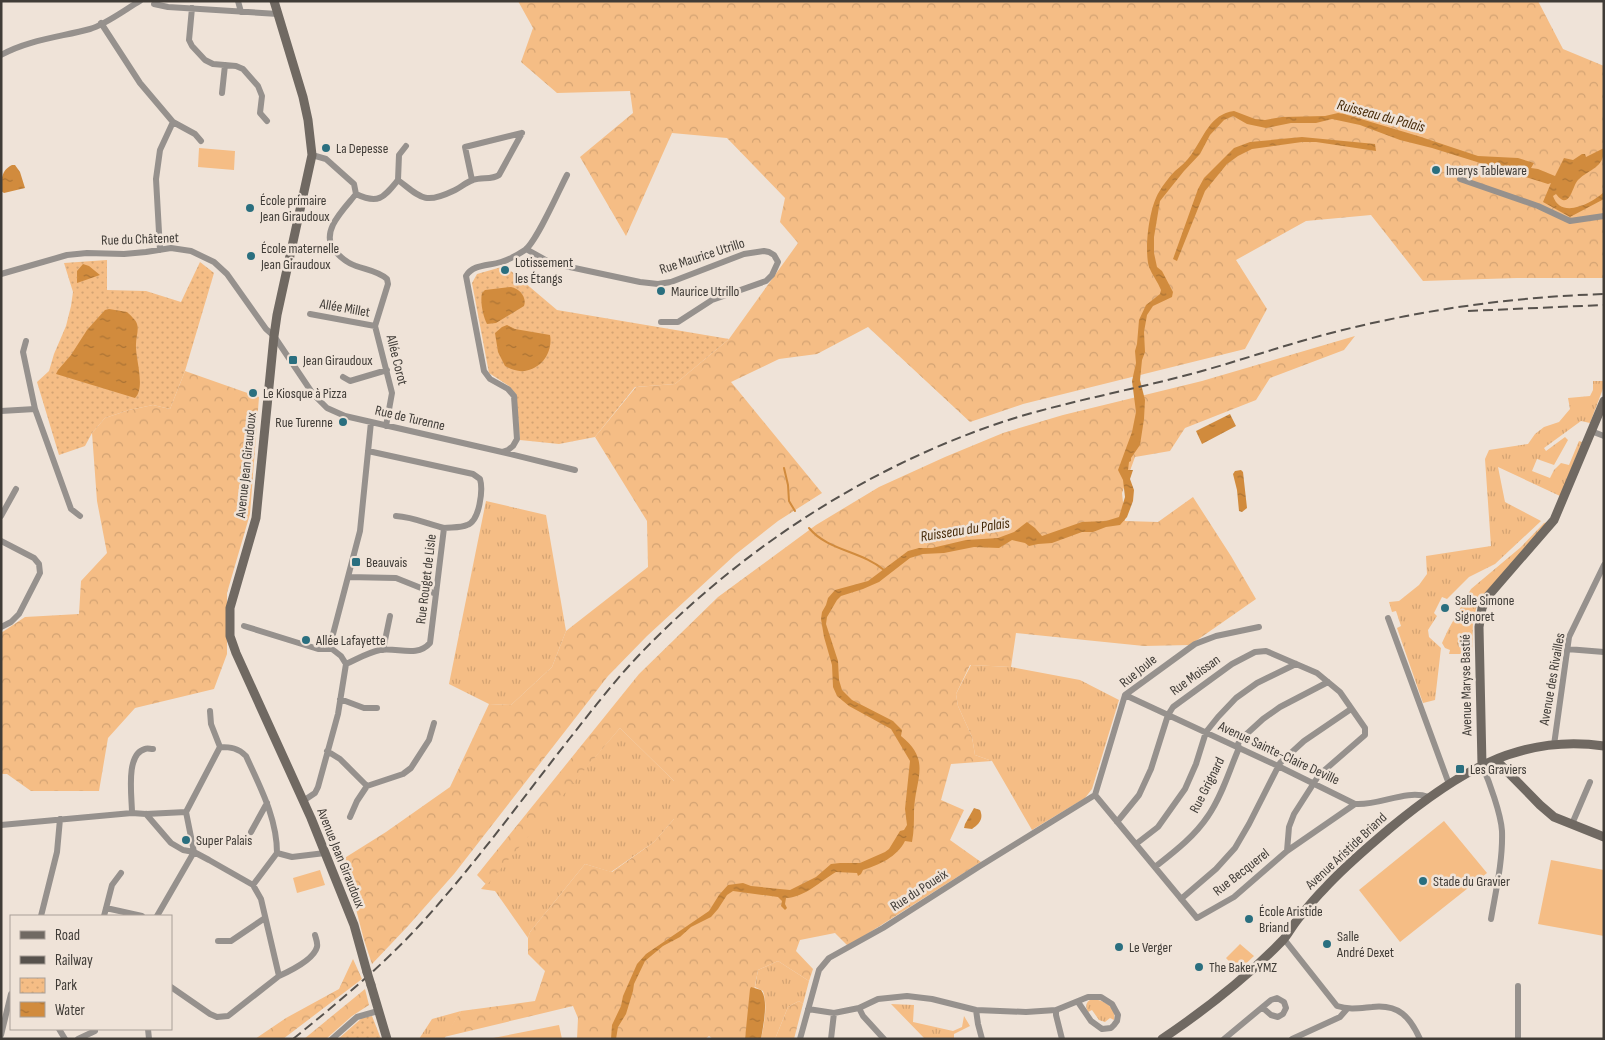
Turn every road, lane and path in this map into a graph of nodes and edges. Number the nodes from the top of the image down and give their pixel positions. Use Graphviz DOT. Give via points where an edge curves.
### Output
graph roads {
  1 [pos="140,1"];
  2 [pos="238,1"];
  3 [pos="274,1"];
  4 [pos="154,4"];
  5 [pos="192,8"];
  6 [pos="241,12"];
  7 [pos="278,14"];
  8 [pos="101,23"];
  9 [pos="1,55"];
  10 [pos="225,65"];
  11 [pos="222,93"];
  12 [pos="267,121"];
  13 [pos="173,122"];
  14 [pos="201,141"];
  15 [pos="406,146"];
  16 [pos="312,155"];
  17 [pos="568,174"];
  18 [pos="1460,179"];
  19 [pos="398,180"];
  20 [pos="472,180"];
  21 [pos="356,194"];
  22 [pos="1604,216"];
  23 [pos="526,249"];
  24 [pos="160,250"];
  25 [pos="1,274"];
  26 [pos="310,314"];
  27 [pos="661,322"];
  28 [pos="375,326"];
  29 [pos="274,336"];
  30 [pos="26,341"];
  31 [pos="387,370"];
  32 [pos="343,377"];
  33 [pos="1604,401"];
  34 [pos="34,409"];
  35 [pos="1,411"];
  36 [pos="371,422"];
  37 [pos="386,426"];
  38 [pos="1592,430"];
  39 [pos="1604,436"];
  40 [pos="368,451"];
  41 [pos="502,452"];
  42 [pos="575,470"];
  43 [pos="16,489"];
  44 [pos="1,516"];
  45 [pos="80,516"];
  46 [pos="396,516"];
  47 [pos="444,528"];
  48 [pos="1,541"];
  49 [pos="1604,565"];
  50 [pos="348,577"];
  51 [pos="436,594"];
  52 [pos="390,616"];
  53 [pos="1388,618"];
  54 [pos="244,626"];
  55 [pos="1,627"];
  56 [pos="1259,627"];
  57 [pos="332,649"];
  58 [pos="1567,649"];
  59 [pos="383,650"];
  60 [pos="1604,652"];
  61 [pos="346,664"];
  62 [pos="1296,664"];
  63 [pos="1328,682"];
  64 [pos="1124,695"];
  65 [pos="340,699"];
  66 [pos="377,708"];
  67 [pos="1351,709"];
  68 [pos="210,711"];
  69 [pos="1168,715"];
  70 [pos="434,724"];
  71 [pos="1206,732"];
  72 [pos="1554,745"];
  73 [pos="1604,746"];
  74 [pos="220,747"];
  75 [pos="1239,748"];
  76 [pos="153,749"];
  77 [pos="328,751"];
  78 [pos="1496,760"];
  79 [pos="1482,765"];
  80 [pos="1278,766"];
  81 [pos="1590,782"];
  82 [pos="1314,783"];
  83 [pos="1449,784"];
  84 [pos="367,786"];
  85 [pos="1095,795"];
  86 [pos="1429,797"];
  87 [pos="303,801"];
  88 [pos="267,803"];
  89 [pos="1355,804"];
  90 [pos="186,812"];
  91 [pos="132,813"];
  92 [pos="146,814"];
  93 [pos="350,817"];
  94 [pos="60,819"];
  95 [pos="1118,822"];
  96 [pos="1572,824"];
  97 [pos="1,825"];
  98 [pos="251,832"];
  99 [pos="1604,837"];
  100 [pos="1136,844"];
  101 [pos="1287,851"];
  102 [pos="194,852"];
  103 [pos="277,853"];
  104 [pos="325,853"];
  105 [pos="1155,868"];
  106 [pos="121,872"];
  107 [pos="253,885"];
  108 [pos="1181,898"];
  109 [pos="106,908"];
  110 [pos="41,915"];
  111 [pos="104,915"];
  112 [pos="138,915"];
  113 [pos="158,915"];
  114 [pos="265,918"];
  115 [pos="1491,919"];
  116 [pos="315,935"];
  117 [pos="1284,939"];
  118 [pos="218,940"];
  119 [pos="279,976"];
  120 [pos="1518,986"];
  121 [pos="172,988"];
  122 [pos="10,998"];
  123 [pos="1078,1002"];
  124 [pos="859,1008"];
  125 [pos="1263,1008"];
  126 [pos="808,1009"];
  127 [pos="1346,1009"];
  128 [pos="976,1010"];
  129 [pos="1056,1010"];
  130 [pos="378,1011"];
  131 [pos="834,1013"];
  132 [pos="95,1031"];
  133 [pos="1,1034"];
  134 [pos="78,1039"];
  135 [pos="332,1039"];
  136 [pos="387,1039"];
  137 [pos="800,1039"];
  138 [pos="831,1039"];
  139 [pos="884,1039"];
  140 [pos="982,1039"];
  141 [pos="1062,1039"];
  142 [pos="1162,1039"];
  143 [pos="1224,1039"];
  144 [pos="1292,1039"];
  145 [pos="1420,1039"];
  146 [pos="1518,1039"];
  1 -- 8 [label="street"];
  2 -- 6 [label="street"];
  3 -- 7 [label="street, Avenue Jean Giraudoux"];
  4 -- 5 [label="street"];
  5 -- 6 [label="street"];
  5 -- 10 [label="street" via="189,40 192,46 205,60"];
  6 -- 7 [label="street"];
  7 -- 16 [label="street, Avenue Jean Giraudoux" via="306,112"];
  8 -- 9 [label="street"];
  8 -- 13 [label="street" via="140,83"];
  10 -- 11 [label="street"];
  10 -- 12 [label="street" via="243,70 258,86 262,96 260,113"];
  13 -- 14 [label="street"];
  13 -- 24 [label="street" via="160,150 156,179"];
  15 -- 19 [label="street" via="399,155"];
  16 -- 21 [label="street" via="326,159 347,177 354,184"];
  16 -- 29 [label="street, Avenue Jean Giraudoux"];
  17 -- 23 [label="street"];
  18 -- 22 [label="street" via="1538,206 1570,221"];
  19 -- 20 [label="street" via="420,197 429,199"];
  19 -- 21 [label="street" via="384,197 364,198"];
  20 -- 20 [label="street" via="465,147 522,133 500,174"];
  21 -- 28 [label="street, Allée Corot" via="335,221 330,244 343,260 387,279"];
  23 -- 27 [label="street, Rue Maurice Utrillo" via="551,263 658,284 744,254 764,251 774,255 778,262 766,281 712,300 678,322"];
  23 -- 41 [label="street" via="502,262 470,270 466,276 484,371 514,396 517,439 513,446"];
  24 -- 25 [label="street, Rue du Châtenet" via="67,255"];
  24 -- 29 [label="street, Rue du Châtenet" via="191,251 214,262 227,274"];
  26 -- 28 [label="street, Allée Millet"];
  28 -- 31 [label="street, Allée Corot"];
  29 -- 36 [label="street, Rue de Turenne" via="313,394 327,408"];
  29 -- 87 [label="street, Avenue Jean Giraudoux" via="256,518 230,608 230,636"];
  30 -- 34 [label="street" via="23,352"];
  31 -- 32 [label="street" via="350,381"];
  31 -- 37 [label="street, Allée Corot" via="392,393"];
  33 -- 38 [label="street, Avenue Maryse Bastié"];
  34 -- 35 [label="street"];
  34 -- 45 [label="street" via="71,509"];
  36 -- 37 [label="street, Rue de Turenne"];
  36 -- 40 [label="street"];
  37 -- 41 [label="street, Rue de Turenne"];
  38 -- 39 [label="street"];
  38 -- 79 [label="street, Avenue Maryse Bastié" via="1554,520 1488,596 1482,608 1478,627"];
  40 -- 47 [label="street, Rue Rouget de Lisle" via="473,474 480,479 482,486 476,517 468,525"];
  40 -- 50 [label="street" via="360,530"];
  41 -- 42 [label="street, Rue de Turenne"];
  43 -- 44 [label="street"];
  46 -- 47 [label="street"];
  47 -- 51 [label="street, Rue Rouget de Lisle"];
  48 -- 55 [label="street" via="34,558 40,573 19,614"];
  49 -- 58 [label="street, Avenue des Rivailles" via="1569,637"];
  50 -- 51 [label="street" via="396,578"];
  50 -- 57 [label="street"];
  51 -- 59 [label="street, Rue Rouget de Lisle" via="430,643 425,649"];
  52 -- 59 [label="street"];
  53 -- 83 [label="street"];
  54 -- 57 [label="street" via="318,649"];
  56 -- 64 [label="street, Rue Joule" via="1195,644"];
  57 -- 61 [label="street"];
  58 -- 60 [label="street"];
  58 -- 72 [label="street, Avenue des Rivailles"];
  59 -- 61 [label="street, Rue Rouget de Lisle"];
  61 -- 65 [label="street"];
  62 -- 63 [label="street, Rue Moissan"];
  62 -- 69 [label="street, Rue Moissan" via="1266,651 1255,652 1232,664 1180,701"];
  62 -- 71 [label="street" via="1257,683 1236,698"];
  63 -- 67 [label="street, Rue Moissan" via="1340,692"];
  63 -- 75 [label="street, Rue Grignard" via="1263,719 1240,740"];
  64 -- 69 [label="street, Avenue Sainte-Claire Deville"];
  64 -- 85 [label="street, Rue Joule"];
  65 -- 66 [label="street" via="364,708"];
  65 -- 77 [label="street"];
  67 -- 80 [label="street" via="1304,741"];
  67 -- 82 [label="street, Rue Moissan" via="1365,728 1365,735"];
  68 -- 74 [label="street" via="211,724"];
  69 -- 71 [label="street, Avenue Sainte-Claire Deville"];
  69 -- 95 [label="street, Rue Moissan" via="1139,795"];
  70 -- 84 [label="street" via="429,740 412,768 404,774"];
  71 -- 75 [label="street, Avenue Sainte-Claire Deville"];
  71 -- 100 [label="street" via="1185,789 1158,827"];
  72 -- 73 [label="street, Avenue Aristide Briand"];
  72 -- 78 [label="street, Avenue Aristide Briand" via="1517,751"];
  74 -- 88 [label="street" via="240,750 246,756"];
  74 -- 90 [label="street"];
  75 -- 80 [label="street, Avenue Sainte-Claire Deville"];
  75 -- 105 [label="street, Rue Grignard" via="1208,817 1185,843"];
  76 -- 91 [label="street" via="143,749 131,768"];
  77 -- 84 [label="street"];
  77 -- 87 [label="street" via="318,787"];
  78 -- 79 [label="street, Avenue Aristide Briand"];
  78 -- 96 [label="street" via="1554,817"];
  79 -- 83 [label="street, Avenue Aristide Briand"];
  79 -- 115 [label="street" via="1502,828 1502,852"];
  80 -- 82 [label="street, Avenue Sainte-Claire Deville"];
  80 -- 108 [label="street" via="1235,848 1216,869"];
  81 -- 96 [label="street"];
  82 -- 89 [label="street, Avenue Sainte-Claire Deville"];
  82 -- 101 [label="street" via="1288,827"];
  83 -- 86 [label="street, Avenue Aristide Briand"];
  84 -- 93 [label="street"];
  85 -- 95 [label="street, Rue Becquerel"];
  85 -- 126 [label="street, Rue du Poueix" via="883,928 829,958 819,970"];
  86 -- 89 [label="street" via="1412,795"];
  86 -- 117 [label="street, Avenue Aristide Briand" via="1325,887"];
  87 -- 104 [label="street, Avenue Jean Giraudoux"];
  88 -- 98 [label="street"];
  88 -- 103 [label="street" via="277,838"];
  89 -- 101 [label="street, Rue Becquerel"];
  90 -- 92 [label="street"];
  90 -- 102 [label="street"];
  91 -- 92 [label="street"];
  91 -- 94 [label="street"];
  92 -- 102 [label="street" via="171,843"];
  94 -- 97 [label="street"];
  94 -- 110 [label="street" via="57,852"];
  95 -- 100 [label="street, Rue Becquerel"];
  96 -- 99 [label="street"];
  100 -- 105 [label="street, Rue Becquerel"];
  101 -- 108 [label="street, Rue Becquerel" via="1234,897 1198,918"];
  102 -- 107 [label="street"];
  102 -- 113 [label="street"];
  103 -- 104 [label="street" via="292,857"];
  103 -- 107 [label="street"];
  104 -- 130 [label="street, Avenue Jean Giraudoux, bridge" via="354,925"];
  105 -- 108 [label="street, Rue Becquerel"];
  106 -- 109 [label="street" via="112,885"];
  107 -- 114 [label="street" via="261,899"];
  109 -- 111 [label="street"];
  109 -- 112 [label="street"];
  114 -- 118 [label="street" via="231,941"];
  114 -- 119 [label="street"];
  116 -- 119 [label="street" via="316,951"];
  117 -- 127 [label="street" via="1337,1006"];
  117 -- 142 [label="street, Avenue Aristide Briand" via="1242,979"];
  119 -- 121 [label="street" via="228,1016 210,1014"];
  120 -- 146 [label="street"];
  122 -- 133 [label="street"];
  123 -- 123 [label="street" via="1088,997 1108,1001 1116,1009 1117,1021 1111,1028 1102,1029 1091,1022"];
  123 -- 129 [label="street"];
  124 -- 128 [label="street" via="878,999 907,996"];
  124 -- 131 [label="street"];
  124 -- 139 [label="street"];
  125 -- 143 [label="street"];
  126 -- 131 [label="street"];
  126 -- 137 [label="street, Rue du Poueix"];
  127 -- 144 [label="street" via="1340,1016"];
  127 -- 145 [label="street" via="1375,1006 1396,1011 1408,1017"];
  128 -- 129 [label="street"];
  128 -- 140 [label="street"];
  129 -- 141 [label="street"];
  130 -- 135 [label="street" via="357,1017"];
  130 -- 136 [label="street, Avenue Jean Giraudoux"];
  131 -- 138 [label="street"];
  132 -- 134 [label="street"];
}
